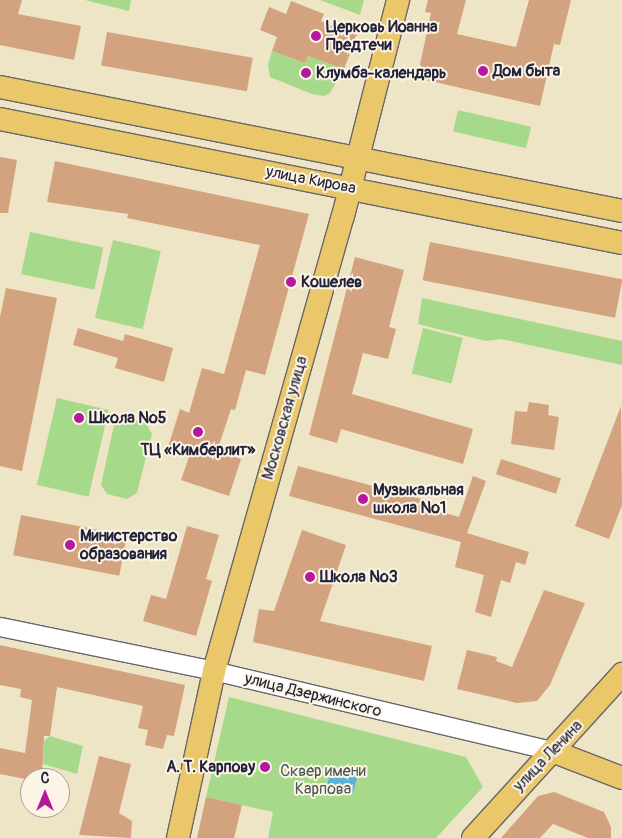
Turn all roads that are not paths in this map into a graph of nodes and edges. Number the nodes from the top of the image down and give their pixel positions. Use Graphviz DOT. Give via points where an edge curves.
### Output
graph roads {
  1 [pos="398,0"];
  2 [pos="0,87"];
  3 [pos="0,118"];
  4 [pos="357,158"];
  5 [pos="350,188"];
  6 [pos="622,211"];
  7 [pos="622,243"];
  8 [pos="0,627"];
  9 [pos="214,671"];
  10 [pos="622,674"];
  11 [pos="552,751"];
  12 [pos="622,778"];
  13 [pos="178,838"];
  14 [pos="472,838"];
  1 -- 4 [label="main road, Московская улица"];
  2 -- 4 [label="main road, улица Кирова"];
  3 -- 5 [label="main road, улица Кирова"];
  4 -- 5 [label="main road, Московская улица"];
  4 -- 6 [label="main road, улица Кирова"];
  5 -- 7 [label="main road, улица Кирова"];
  5 -- 9 [label="main road, Московская улица"];
  8 -- 9 [label="street, улица Дзержинского"];
  9 -- 11 [label="street, улица Дзержинского"];
  9 -- 13 [label="main road, Московская улица"];
  10 -- 11 [label="main road, улица Ленина"];
  11 -- 12 [label="main road, улица Дзержинского"];
  11 -- 14 [label="main road, улица Ленина"];
}
